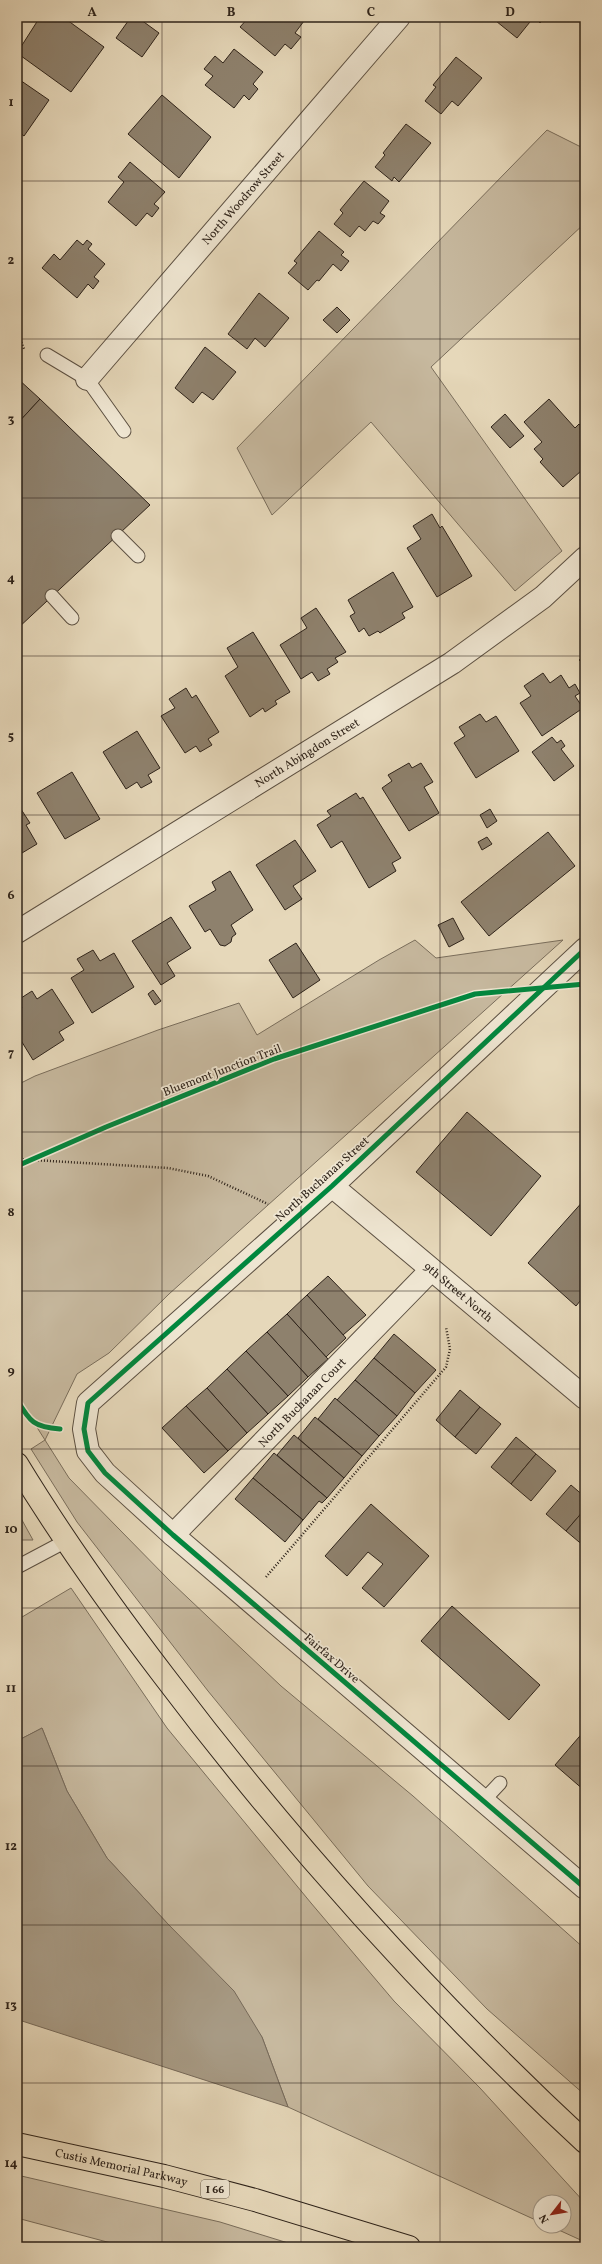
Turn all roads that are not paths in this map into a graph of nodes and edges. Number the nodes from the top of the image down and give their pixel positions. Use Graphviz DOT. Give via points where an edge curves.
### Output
graph roads {
  1 [pos="399,17"];
  2 [pos="47,355"];
  3 [pos="87,379"];
  4 [pos="124,431"];
  5 [pos="118,536"];
  6 [pos="138,556"];
  7 [pos="585,558"];
  8 [pos="52,596"];
  9 [pos="72,618"];
  10 [pos="17,932"];
  11 [pos="585,949"];
  12 [pos="332,1186"];
  13 [pos="432,1270"];
  14 [pos="585,1398"];
  15 [pos="84,1429"];
  16 [pos="17,1464"];
  17 [pos="173,1535"];
  18 [pos="66,1541"];
  19 [pos="17,1567"];
  20 [pos="500,1783"];
  21 [pos="484,1801"];
  22 [pos="585,1888"];
  23 [pos="585,2142"];
  24 [pos="17,2144"];
  25 [pos="409,2247"];
  1 -- 3 [label="street, North Woodrow Street"];
  2 -- 3 [label="lane"];
  3 -- 4 [label="lane"];
  5 -- 6 [label="lane"];
  7 -- 10 [label="street, North Abingdon Street" via="543,598 452,663"];
  8 -- 9 [label="lane"];
  11 -- 12 [label="street, North Buchanan Street"];
  12 -- 13 [label="street, 9th Street North"];
  12 -- 15 [label="street, North Buchanan Street" via="88,1403"];
  13 -- 14 [label="street, 9th Street North"];
  13 -- 17 [label="street, North Buchanan Court"];
  15 -- 17 [label="street, Fairfax Drive" via="88,1451 105,1473"];
  16 -- 18 [label="highway"];
  17 -- 21 [label="street, Fairfax Drive"];
  18 -- 19 [label="lane"];
  18 -- 23 [label="highway" via="193,1715 358,1913 463,2024"];
  20 -- 21 [label="lane"];
  21 -- 22 [label="street, Fairfax Drive"];
  24 -- 25 [label="highway, Custis Memorial Parkway / I 66" via="164,2176 255,2200"];
}
